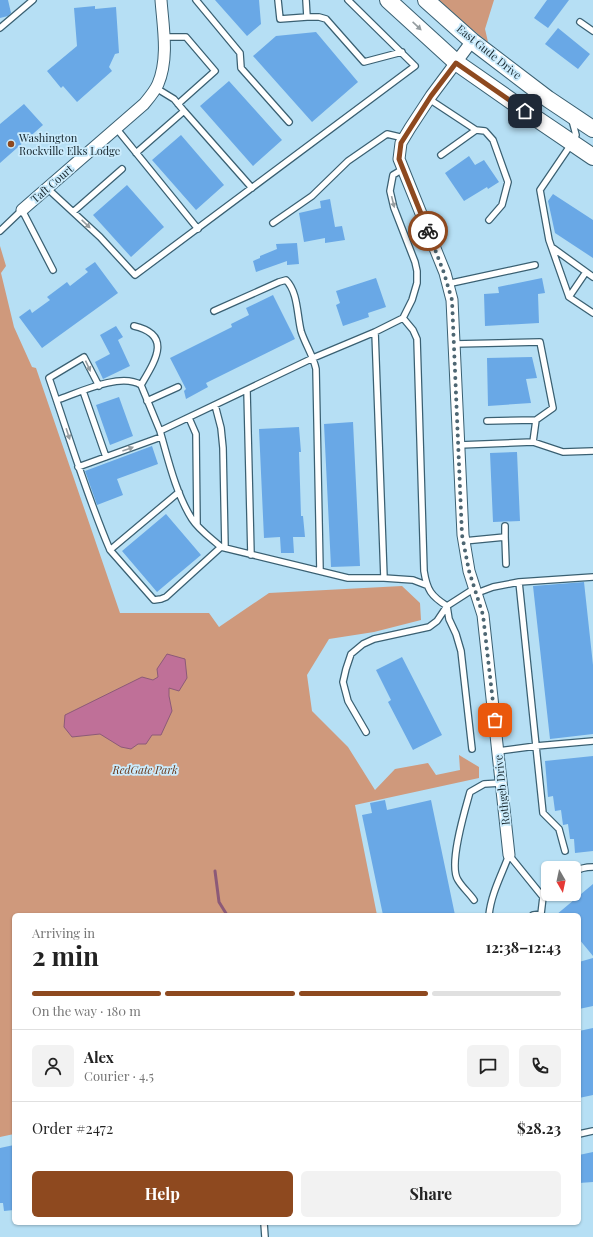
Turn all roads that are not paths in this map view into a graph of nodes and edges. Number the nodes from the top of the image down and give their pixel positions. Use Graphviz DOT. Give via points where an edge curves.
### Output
graph roads {
  1 [pos="33,0"];
  2 [pos="161,0"];
  3 [pos="196,0"];
  4 [pos="278,0"];
  5 [pos="306,0"];
  6 [pos="348,0"];
  7 [pos="388,0"];
  8 [pos="426,0"];
  9 [pos="307,16"];
  10 [pos="580,22"];
  11 [pos="0,28"];
  12 [pos="593,31"];
  13 [pos="163,37"];
  14 [pos="472,41"];
  15 [pos="402,52"];
  16 [pos="456,63"];
  17 [pos="156,88"];
  18 [pos="429,99"];
  19 [pos="178,104"];
  20 [pos="184,111"];
  21 [pos="568,112"];
  22 [pos="289,122"];
  23 [pos="116,128"];
  24 [pos="593,128"];
  25 [pos="476,130"];
  26 [pos="404,138"];
  27 [pos="572,143"];
  28 [pos="136,153"];
  29 [pos="441,155"];
  30 [pos="593,157"];
  31 [pos="122,169"];
  32 [pos="403,169"];
  33 [pos="47,188"];
  34 [pos="252,188"];
  35 [pos="22,210"];
  36 [pos="73,212"];
  37 [pos="488,220"];
  38 [pos="274,223"];
  39 [pos="198,229"];
  40 [pos="0,231"];
  41 [pos="553,248"];
  42 [pos="536,265"];
  43 [pos="53,270"];
  44 [pos="586,272"];
  45 [pos="593,277"];
  46 [pos="447,284"];
  47 [pos="569,298"];
  48 [pos="214,311"];
  49 [pos="593,313"];
  50 [pos="403,318"];
  51 [pos="134,326"];
  52 [pos="375,332"];
  53 [pos="454,344"];
  54 [pos="313,358"];
  55 [pos="141,385"];
  56 [pos="99,386"];
  57 [pos="178,387"];
  58 [pos="247,390"];
  59 [pos="83,391"];
  60 [pos="57,400"];
  61 [pos="147,401"];
  62 [pos="215,405"];
  63 [pos="189,418"];
  64 [pos="536,420"];
  65 [pos="487,421"];
  66 [pos="161,434"];
  67 [pos="533,442"];
  68 [pos="459,445"];
  69 [pos="593,451"];
  70 [pos="106,457"];
  71 [pos="78,467"];
  72 [pos="179,492"];
  73 [pos="197,524"];
  74 [pos="505,526"];
  75 [pos="505,537"];
  76 [pos="464,541"];
  77 [pos="223,548"];
  78 [pos="110,550"];
  79 [pos="251,555"];
  80 [pos="506,564"];
  81 [pos="320,571"];
  82 [pos="593,577"];
  83 [pos="384,578"];
  84 [pos="519,582"];
  85 [pos="426,585"];
  86 [pos="476,591"];
  87 [pos="447,606"];
  88 [pos="366,732"];
  89 [pos="593,740"];
  90 [pos="536,746"];
  91 [pos="472,749"];
  92 [pos="498,751"];
  93 [pos="502,783"];
  94 [pos="565,851"];
  95 [pos="510,855"];
  96 [pos="593,867"];
  97 [pos="581,868"];
  98 [pos="541,889"];
  99 [pos="474,900"];
  100 [pos="544,901"];
  101 [pos="489,913"];
  102 [pos="541,913"];
  103 [pos="593,1131"];
  104 [pos="581,1134"];
  105 [pos="264,1225"];
  106 [pos="265,1237"];
  1 -- 11 [label="lane"];
  2 -- 13 [label="street, Taft Court"];
  3 -- 22 [label="lane" via="240,53 241,68"];
  4 -- 9 [label="lane" via="280,19"];
  5 -- 9 [label="lane"];
  6 -- 15 [label="lane"];
  7 -- 16 [label="main road, one-way"];
  8 -- 14 [label="main road, East Gude Drive"];
  9 -- 15 [label="lane" via="326,19 364,62"];
  10 -- 12 [label="lane"];
  13 -- 17 [label="street, Taft Court" via="163,70"];
  13 -- 19 [label="lane" via="186,37 214,71"];
  14 -- 16 [label="street, Rothgeb Drive"];
  14 -- 21 [label="main road, East Gude Drive"];
  15 -- 34 [label="lane" via="415,66"];
  16 -- 18 [label="street, Rothgeb Drive"];
  16 -- 27 [label="main road"];
  17 -- 19 [label="lane"];
  17 -- 23 [label="street, Taft Court" via="144,104"];
  18 -- 25 [label="lane"];
  18 -- 26 [label="street, Rothgeb Drive"];
  19 -- 20 [label="lane"];
  20 -- 28 [label="lane"];
  20 -- 34 [label="lane"];
  21 -- 24 [label="main road, East Gude Drive"];
  21 -- 27 [label="lane" via="575,127 576,135"];
  23 -- 28 [label="lane"];
  23 -- 33 [label="street, Taft Court"];
  25 -- 29 [label="lane"];
  25 -- 37 [label="lane" via="484,131 493,140 508,182 502,205"];
  26 -- 32 [label="street, Rothgeb Drive" via="399,159"];
  26 -- 38 [label="lane" via="387,134 348,161 312,196"];
  27 -- 30 [label="main road"];
  27 -- 41 [label="lane" via="540,190 549,240"];
  28 -- 39 [label="lane"];
  31 -- 36 [label="lane"];
  32 -- 46 [label="street, Rothgeb Drive"];
  32 -- 50 [label="lane, one-way" via="393,175 390,191 415,262 417,283"];
  33 -- 35 [label="street, Taft Court"];
  33 -- 36 [label="lane"];
  34 -- 39 [label="lane"];
  35 -- 40 [label="lane"];
  35 -- 43 [label="lane"];
  36 -- 39 [label="lane, one-way" via="136,275"];
  41 -- 44 [label="lane"];
  41 -- 47 [label="lane"];
  42 -- 46 [label="lane"];
  44 -- 45 [label="lane"];
  44 -- 47 [label="lane"];
  46 -- 53 [label="street, Rothgeb Drive" via="452,300"];
  47 -- 49 [label="lane"];
  48 -- 54 [label="lane" via="286,280 292,286 301,332"];
  50 -- 52 [label="lane"];
  50 -- 85 [label="lane" via="413,330 418,348"];
  51 -- 55 [label="lane" via="154,334 157,342 158,352"];
  52 -- 54 [label="lane"];
  52 -- 83 [label="lane"];
  53 -- 64 [label="lane" via="540,342 553,408"];
  53 -- 68 [label="street, Rothgeb Drive"];
  54 -- 58 [label="lane"];
  54 -- 81 [label="lane" via="316,369"];
  55 -- 56 [label="lane" via="134,381 121,380"];
  55 -- 61 [label="lane"];
  56 -- 59 [label="lane"];
  60 -- 56 [label="lane, one-way" via="49,378 84,357"];
  57 -- 61 [label="lane"];
  58 -- 62 [label="lane"];
  58 -- 79 [label="lane"];
  59 -- 60 [label="lane"];
  59 -- 70 [label="lane"];
  60 -- 71 [label="lane, one-way"];
  61 -- 66 [label="lane"];
  62 -- 63 [label="lane"];
  62 -- 77 [label="lane" via="223,448"];
  63 -- 66 [label="lane"];
  63 -- 73 [label="lane" via="196,434"];
  64 -- 65 [label="lane"];
  64 -- 67 [label="lane"];
  70 -- 66 [label="lane, one-way"];
  66 -- 72 [label="lane"];
  67 -- 68 [label="lane"];
  67 -- 69 [label="lane" via="563,452"];
  68 -- 76 [label="street, Rothgeb Drive"];
  70 -- 71 [label="lane"];
  71 -- 78 [label="lane"];
  72 -- 73 [label="lane"];
  72 -- 78 [label="lane"];
  73 -- 77 [label="lane"];
  74 -- 75 [label="lane"];
  75 -- 76 [label="lane"];
  75 -- 80 [label="lane"];
  76 -- 86 [label="street, Rothgeb Drive" via="469,571"];
  77 -- 78 [label="lane" via="166,598 154,600"];
  77 -- 79 [label="lane"];
  79 -- 81 [label="lane"];
  81 -- 83 [label="lane" via="348,578"];
  82 -- 84 [label="lane"];
  83 -- 85 [label="lane" via="413,580"];
  84 -- 86 [label="lane"];
  84 -- 90 [label="lane"];
  85 -- 87 [label="lane" via="436,598"];
  86 -- 87 [label="lane"];
  86 -- 92 [label="street, Rothgeb Drive" via="483,615"];
  87 -- 88 [label="lane" via="429,626 374,639 351,654 343,682 348,701"];
  87 -- 91 [label="lane" via="461,651"];
  89 -- 90 [label="lane"];
  90 -- 92 [label="lane"];
  90 -- 94 [label="lane" via="543,813 559,829"];
  92 -- 93 [label="street, Rothgeb Drive"];
  93 -- 95 [label="street, Rothgeb Drive"];
  93 -- 99 [label="lane" via="484,784 470,792 461,825 455,868 457,880"];
  95 -- 98 [label="lane"];
  95 -- 101 [label="lane"];
  96 -- 97 [label="lane"];
  100 -- 102 [label="lane"];
  103 -- 104 [label="lane"];
  105 -- 106 [label="lane"];
}
